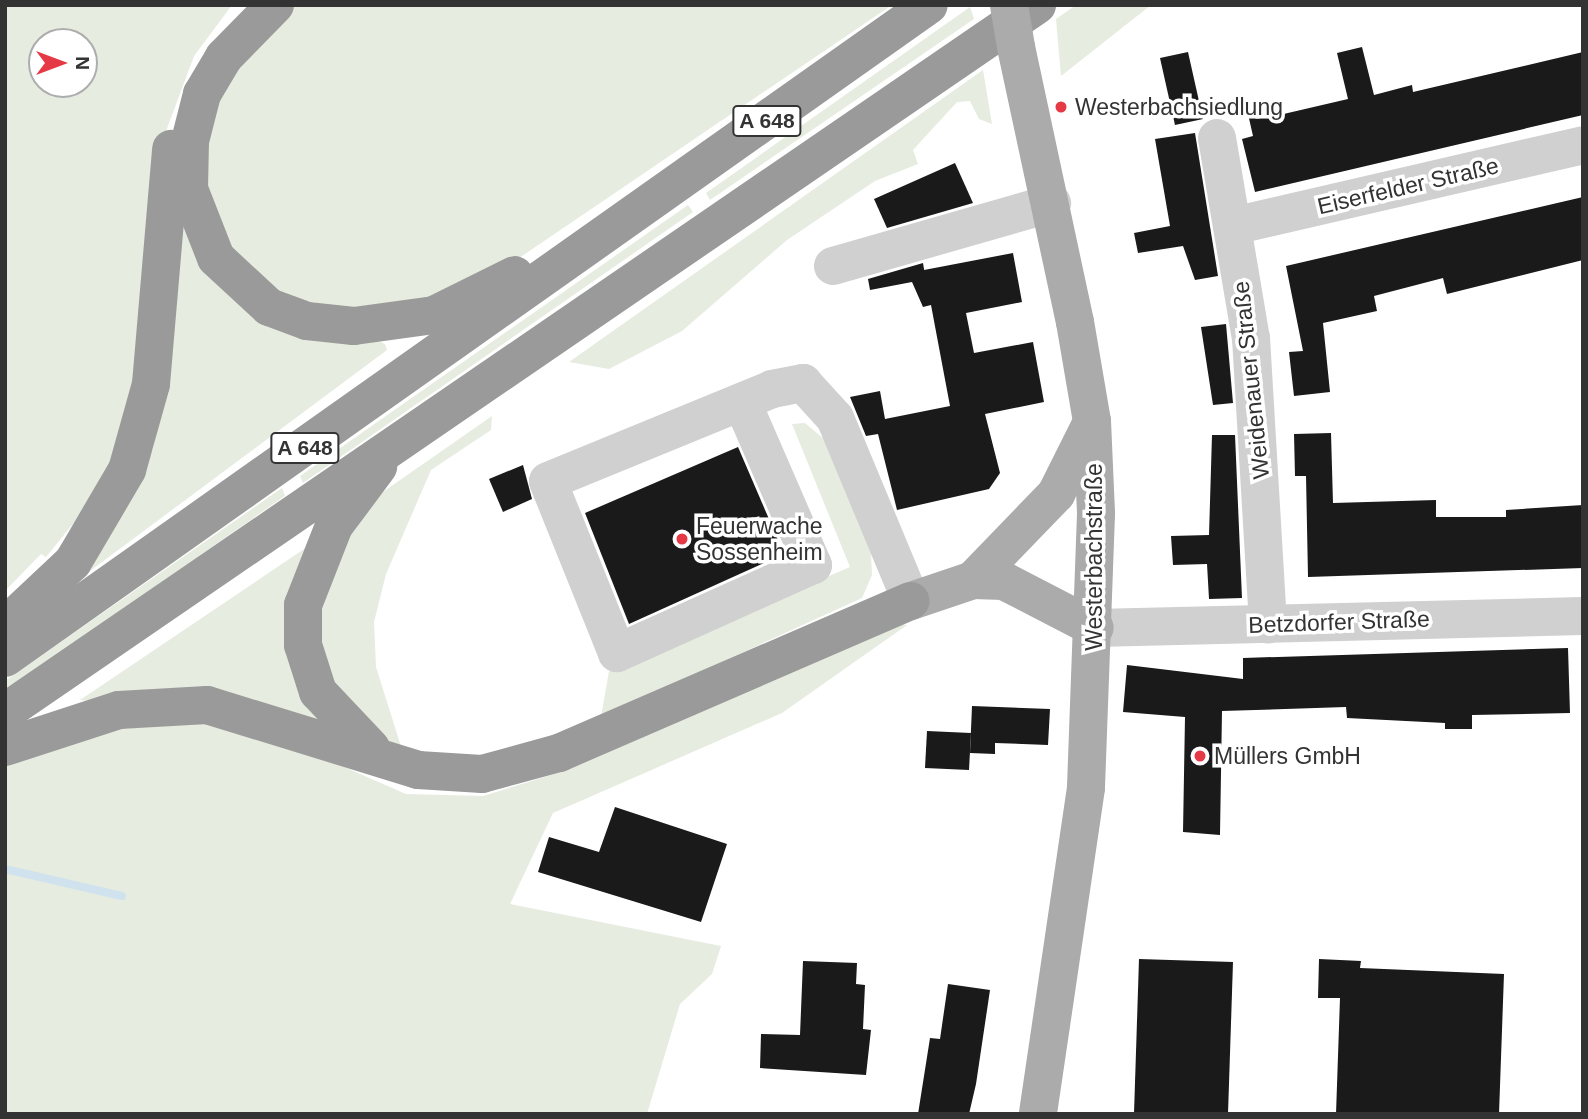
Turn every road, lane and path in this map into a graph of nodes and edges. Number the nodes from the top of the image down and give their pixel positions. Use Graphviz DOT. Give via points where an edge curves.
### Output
graph roads {
  1 [pos="249,5"];
  2 [pos="275,5"];
  3 [pos="929,5"];
  4 [pos="1009,5"];
  5 [pos="1037,5"];
  6 [pos="1217,138"];
  7 [pos="1583,145"];
  8 [pos="1052,203"];
  9 [pos="1233,226"];
  10 [pos="604,238"];
  11 [pos="833,266"];
  12 [pos="742,401"];
  13 [pos="1092,421"];
  14 [pos="398,441"];
  15 [pos="973,580"];
  16 [pos="911,601"];
  17 [pos="1583,617"];
  18 [pos="1268,624"];
  19 [pos="5,626"];
  20 [pos="1095,628"];
  21 [pos="5,658"];
  22 [pos="5,712"];
  23 [pos="5,747"];
  24 [pos="377,754"];
  25 [pos="1038,1114"];
  1 -- 19 [label="highway" via="197,72 180,113 163,215 151,384 127,470 73,562"];
  2 -- 10 [label="highway" via="223,57 202,94 189,165 196,215 216,258 269,307 307,321 392,324 433,315"];
  3 -- 10 [label="highway, A 648"];
  4 -- 8 [label="main road, Westerbachstraße, bridge"];
  5 -- 14 [label="highway, A 648"];
  6 -- 9 [label="street, Weidenauer Straße"];
  7 -- 9 [label="street, Eiserfelder Straße"];
  8 -- 11 [label="street"];
  8 -- 13 [label="main road, Westerbachstraße"];
  9 -- 18 [label="street, Weidenauer Straße" via="1260,430"];
  10 -- 21 [label="highway, A 648"];
  12 -- 12 [label="street" via="813,565 617,653 548,481"];
  12 -- 16 [label="street" via="803,383 835,418"];
  13 -- 15 [label="main road" via="1056,494"];
  13 -- 20 [label="main road, Westerbachstraße"];
  14 -- 22 [label="highway, A 648"];
  14 -- 24 [label="highway" via="334,526 303,605 303,645 318,692"];
  15 -- 16 [label="main road"];
  15 -- 20 [label="main road" via="1020,584"];
  16 -- 24 [label="highway" via="517,767 447,775"];
  17 -- 18 [label="street, Betzdorfer Straße"];
  18 -- 20 [label="street, Betzdorfer Straße"];
  20 -- 25 [label="main road, Westerbachstraße" via="1084,802"];
  23 -- 24 [label="highway" via="119,710 186,704 248,713"];
}
